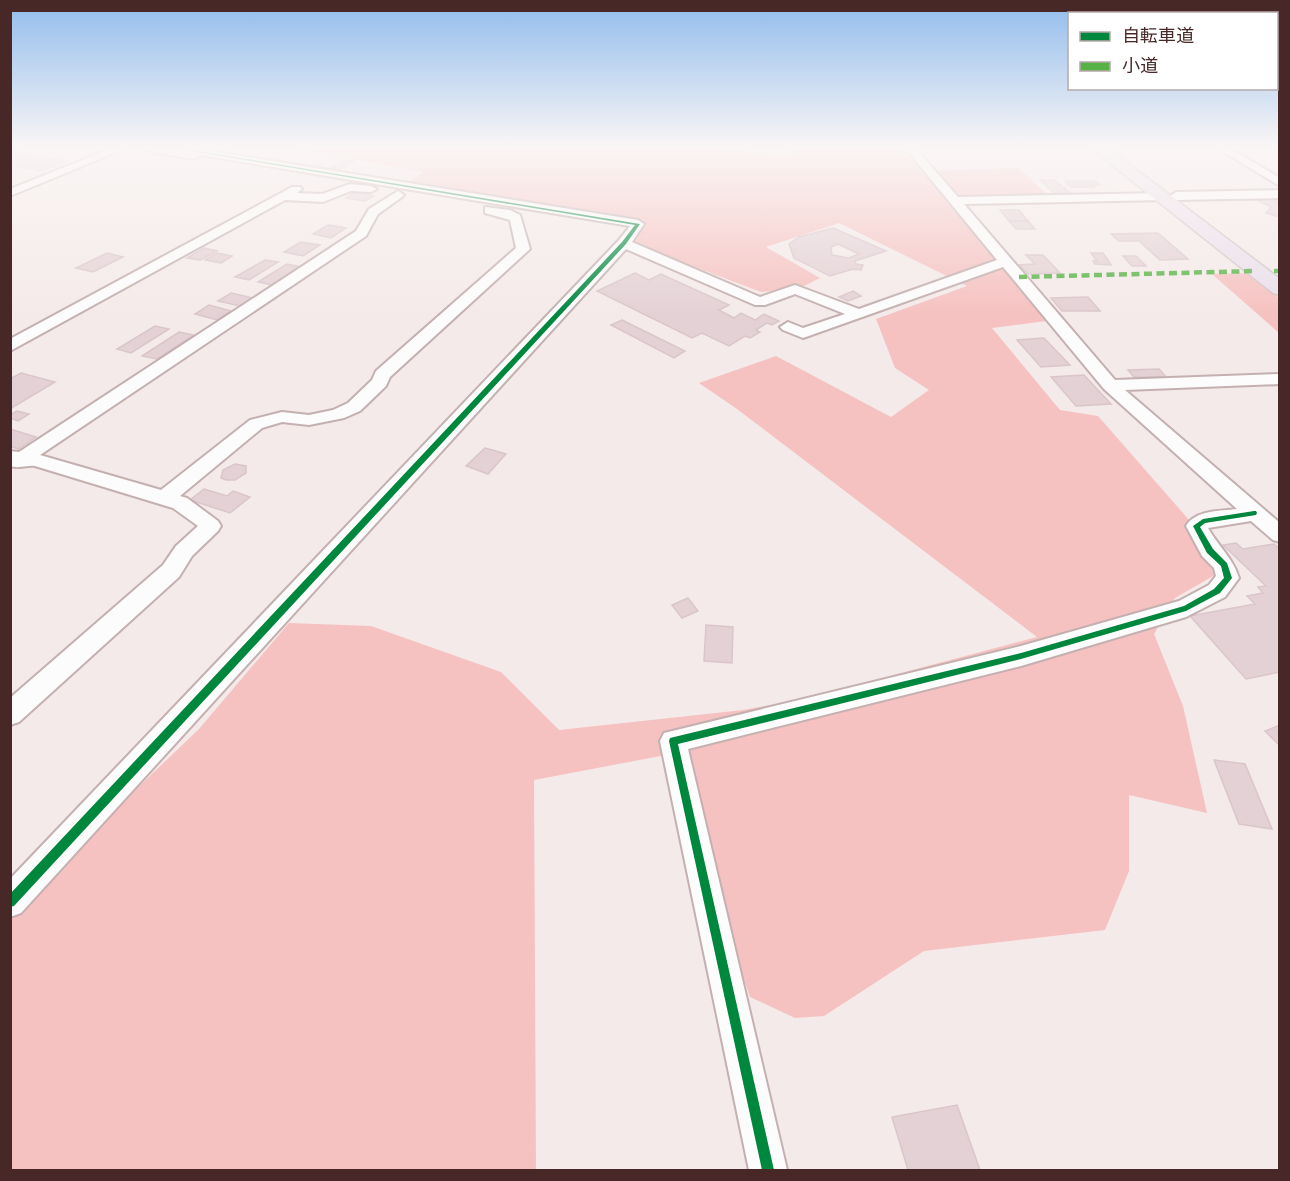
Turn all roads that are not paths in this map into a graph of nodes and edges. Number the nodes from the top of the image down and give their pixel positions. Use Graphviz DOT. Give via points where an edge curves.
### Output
graph roads {
  1 [pos="268,204"];
  2 [pos="385,204"];
  3 [pos="452,204"];
  4 [pos="517,204"];
  5 [pos="959,204"];
  6 [pos="1178,204"];
  7 [pos="1180,204"];
  8 [pos="624,243"];
  9 [pos="1006,261"];
  10 [pos="1280,275"];
  11 [pos="1280,289"];
  12 [pos="859,314"];
  13 [pos="788,327"];
  14 [pos="10,346"];
  15 [pos="1280,379"];
  16 [pos="1110,385"];
  17 [pos="14,461"];
  18 [pos="163,499"];
  19 [pos="1254,513"];
  20 [pos="1280,535"];
  21 [pos="10,714"];
  22 [pos="10,902"];
  23 [pos="768,1170"];
  1 -- 14 [label="street"];
  2 -- 17 [label="street" via="373,212 362,233"];
  3 -- 18 [label="street" via="510,214 516,218 523,249 382,375 380,382 354,407 318,420 282,417 256,423"];
  4 -- 8 [label="street" via="638,224"];
  5 -- 9 [label="street"];
  6 -- 11 [label="highway"];
  7 -- 10 [label="highway"];
  8 -- 12 [label="street" via="760,302 795,289"];
  8 -- 22 [label="street"];
  9 -- 12 [label="street"];
  9 -- 16 [label="street"];
  12 -- 13 [label="street" via="803,333"];
  15 -- 16 [label="street"];
  16 -- 19 [label="street"];
  17 -- 18 [label="street" via="36,460"];
  18 -- 21 [label="street" via="180,503 212,526 184,551 171,571"];
  19 -- 20 [label="street"];
  19 -- 23 [label="street" via="1203,521 1196,526 1228,578 1217,591 1186,608 1010,659 673,741"];
}
